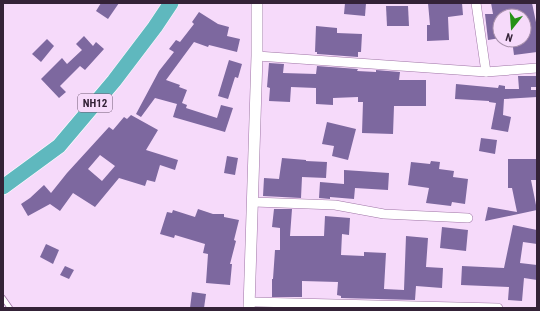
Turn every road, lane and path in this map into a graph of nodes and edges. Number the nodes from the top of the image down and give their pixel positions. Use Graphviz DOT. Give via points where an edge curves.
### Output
graph roads {
  1 [pos="171,3"];
  2 [pos="257,3"];
  3 [pos="476,3"];
  4 [pos="257,56"];
  5 [pos="537,68"];
  6 [pos="486,72"];
  7 [pos="3,187"];
  8 [pos="252,202"];
  9 [pos="468,218"];
  10 [pos="3,298"];
  11 [pos="249,305"];
  12 [pos="449,307"];
  13 [pos="10,308"];
  14 [pos="498,308"];
  1 -- 7 [label="highway, NH12" via="114,81 59,146"];
  2 -- 4 [label="street"];
  3 -- 6 [label="street"];
  4 -- 6 [label="street"];
  4 -- 8 [label="street"];
  5 -- 6 [label="street"];
  8 -- 9 [label="street" via="335,205 384,214"];
  8 -- 11 [label="street"];
  10 -- 13 [label="lane"];
  11 -- 12 [label="street"];
  12 -- 14 [label="street"];
}
